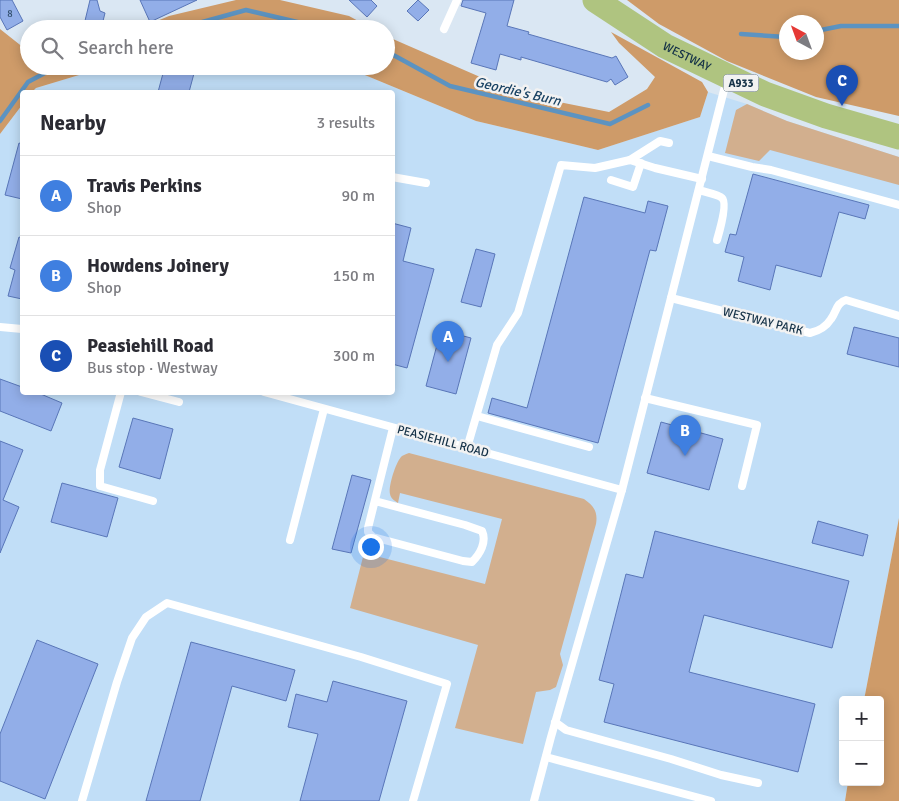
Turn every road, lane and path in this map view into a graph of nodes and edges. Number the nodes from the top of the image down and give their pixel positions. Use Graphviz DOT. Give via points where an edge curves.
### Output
graph roads {
  1 [pos="457,0"];
  2 [pos="595,0"];
  3 [pos="444,29"];
  4 [pos="729,78"];
  5 [pos="899,137"];
  6 [pos="669,143"];
  7 [pos="708,156"];
  8 [pos="630,160"];
  9 [pos="641,163"];
  10 [pos="395,178"];
  11 [pos="611,180"];
  12 [pos="702,180"];
  13 [pos="426,183"];
  14 [pos="699,190"];
  15 [pos="899,205"];
  16 [pos="717,240"];
  17 [pos="671,298"];
  18 [pos="899,316"];
  19 [pos="0,327"];
  20 [pos="20,329"];
  21 [pos="119,395"];
  22 [pos="152,395"];
  23 [pos="295,396"];
  24 [pos="646,398"];
  25 [pos="179,402"];
  26 [pos="324,409"];
  27 [pos="477,416"];
  28 [pos="393,428"];
  29 [pos="589,447"];
  30 [pos="467,448"];
  31 [pos="742,486"];
  32 [pos="622,490"];
  33 [pos="375,501"];
  34 [pos="153,502"];
  35 [pos="290,540"];
  36 [pos="556,722"];
  37 [pos="546,757"];
  38 [pos="758,783"];
  39 [pos="82,801"];
  40 [pos="414,801"];
  41 [pos="534,801"];
  42 [pos="711,801"];
  1 -- 3 [label="lane"];
  2 -- 4 [label="main road, WESTWAY / A933" via="665,46"];
  4 -- 5 [label="main road, WESTWAY / A933" via="826,116"];
  4 -- 7 [label="lane"];
  6 -- 8 [label="lane" via="660,140"];
  7 -- 12 [label="lane"];
  7 -- 15 [label="lane"];
  8 -- 9 [label="lane"];
  8 -- 27 [label="lane" via="595,168 561,165 518,313 497,345"];
  9 -- 11 [label="lane" via="634,187"];
  9 -- 12 [label="lane"];
  10 -- 13 [label="lane"];
  12 -- 14 [label="lane"];
  14 -- 16 [label="lane" via="724,200"];
  14 -- 17 [label="lane"];
  17 -- 18 [label="lane, WESTWAY PARK" via="810,333 826,326 837,306 846,300"];
  17 -- 24 [label="lane"];
  19 -- 20 [label="lane"];
  21 -- 34 [label="lane" via="100,470 100,486"];
  22 -- 25 [label="lane"];
  23 -- 26 [label="lane, PEASIEHILL ROAD"];
  24 -- 31 [label="lane" via="757,425"];
  24 -- 32 [label="lane"];
  26 -- 28 [label="lane, PEASIEHILL ROAD"];
  26 -- 35 [label="lane"];
  27 -- 29 [label="lane"];
  27 -- 30 [label="lane"];
  28 -- 30 [label="lane, PEASIEHILL ROAD"];
  28 -- 33 [label="lane"];
  30 -- 32 [label="lane, PEASIEHILL ROAD"];
  32 -- 36 [label="lane"];
  33 -- 33 [label="lane" via="482,531 480,554 472,562 464,561 374,537 368,528"];
  36 -- 37 [label="lane"];
  36 -- 38 [label="lane" via="566,730"];
  37 -- 41 [label="lane"];
  37 -- 42 [label="lane"];
  39 -- 40 [label="lane" via="132,638 146,617 168,603 447,684"];
}
